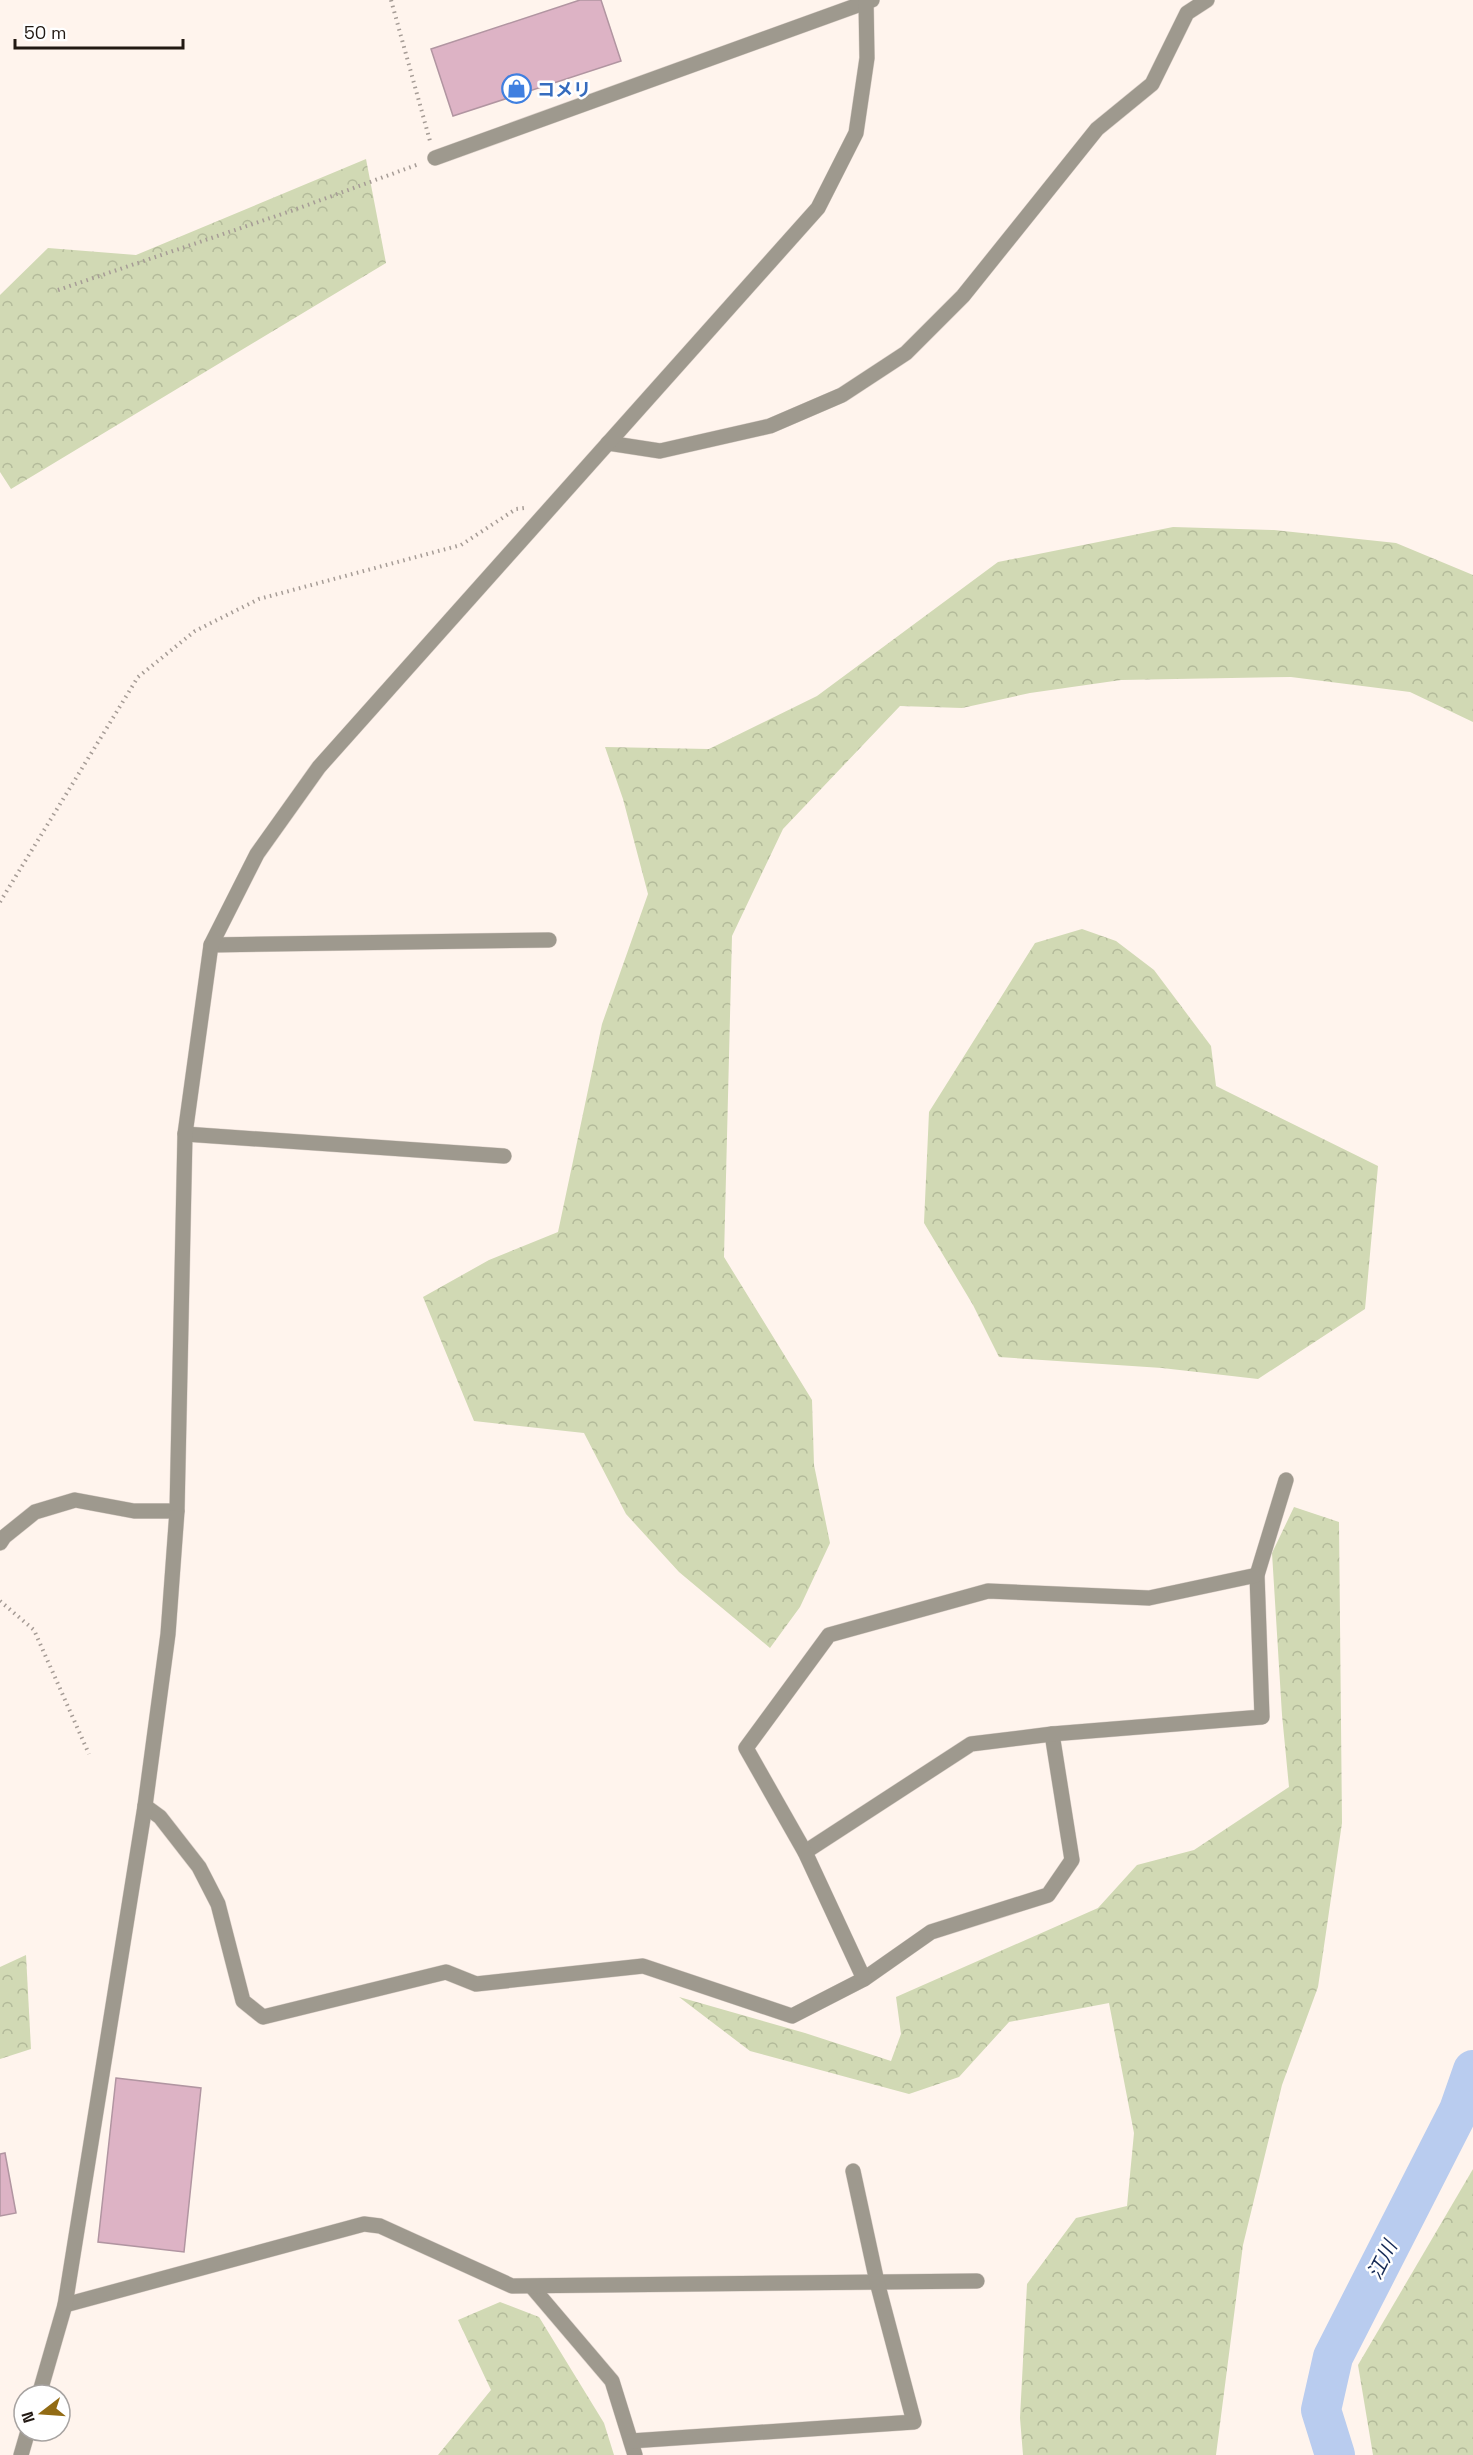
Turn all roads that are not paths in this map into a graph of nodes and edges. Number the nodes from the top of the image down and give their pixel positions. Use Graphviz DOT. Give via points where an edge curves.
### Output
graph roads {
  1 [pos="868,0"];
  2 [pos="1207,0"];
  3 [pos="435,158"];
  4 [pos="608,443"];
  5 [pos="549,940"];
  6 [pos="211,945"];
  7 [pos="185,1134"];
  8 [pos="504,1156"];
  9 [pos="1286,1480"];
  10 [pos="177,1511"];
  11 [pos="0,1543"];
  12 [pos="1257,1575"];
  13 [pos="1052,1734"];
  14 [pos="145,1806"];
  15 [pos="805,1852"];
  16 [pos="864,1979"];
  17 [pos="853,2171"];
  18 [pos="978,2281"];
  19 [pos="877,2282"];
  20 [pos="532,2287"];
  21 [pos="65,2305"];
  22 [pos="42,2383"];
  23 [pos="633,2448"];
  1 -- 3 [label="street"];
  1 -- 4 [label="street" via="867,58 856,133 818,208"];
  2 -- 4 [label="street" via="1187,13 1152,84 1097,129 963,296 906,353 842,395 770,426 660,451"];
  4 -- 6 [label="street" via="319,767 256,854"];
  5 -- 6 [label="street"];
  6 -- 7 [label="street"];
  7 -- 8 [label="street"];
  7 -- 10 [label="street"];
  9 -- 12 [label="street"];
  10 -- 11 [label="street" via="134,1511 75,1500 35,1512"];
  10 -- 14 [label="street" via="168,1634"];
  12 -- 13 [label="street" via="1262,1716"];
  12 -- 15 [label="street" via="1149,1598 988,1591 829,1635 746,1748"];
  13 -- 15 [label="street" via="971,1744"];
  13 -- 16 [label="street" via="1072,1860 1048,1895 931,1932"];
  14 -- 16 [label="street" via="160,1817 199,1867 219,1904 243,2001 263,2017 446,1972 476,1984 643,1966 792,2016"];
  14 -- 21 [label="street"];
  15 -- 16 [label="street"];
  17 -- 19 [label="street"];
  18 -- 19 [label="street"];
  19 -- 20 [label="street"];
  19 -- 23 [label="street" via="914,2422"];
  20 -- 21 [label="street" via="512,2286 381,2226 364,2224"];
  20 -- 23 [label="street" via="612,2381"];
  21 -- 22 [label="street"];
}
